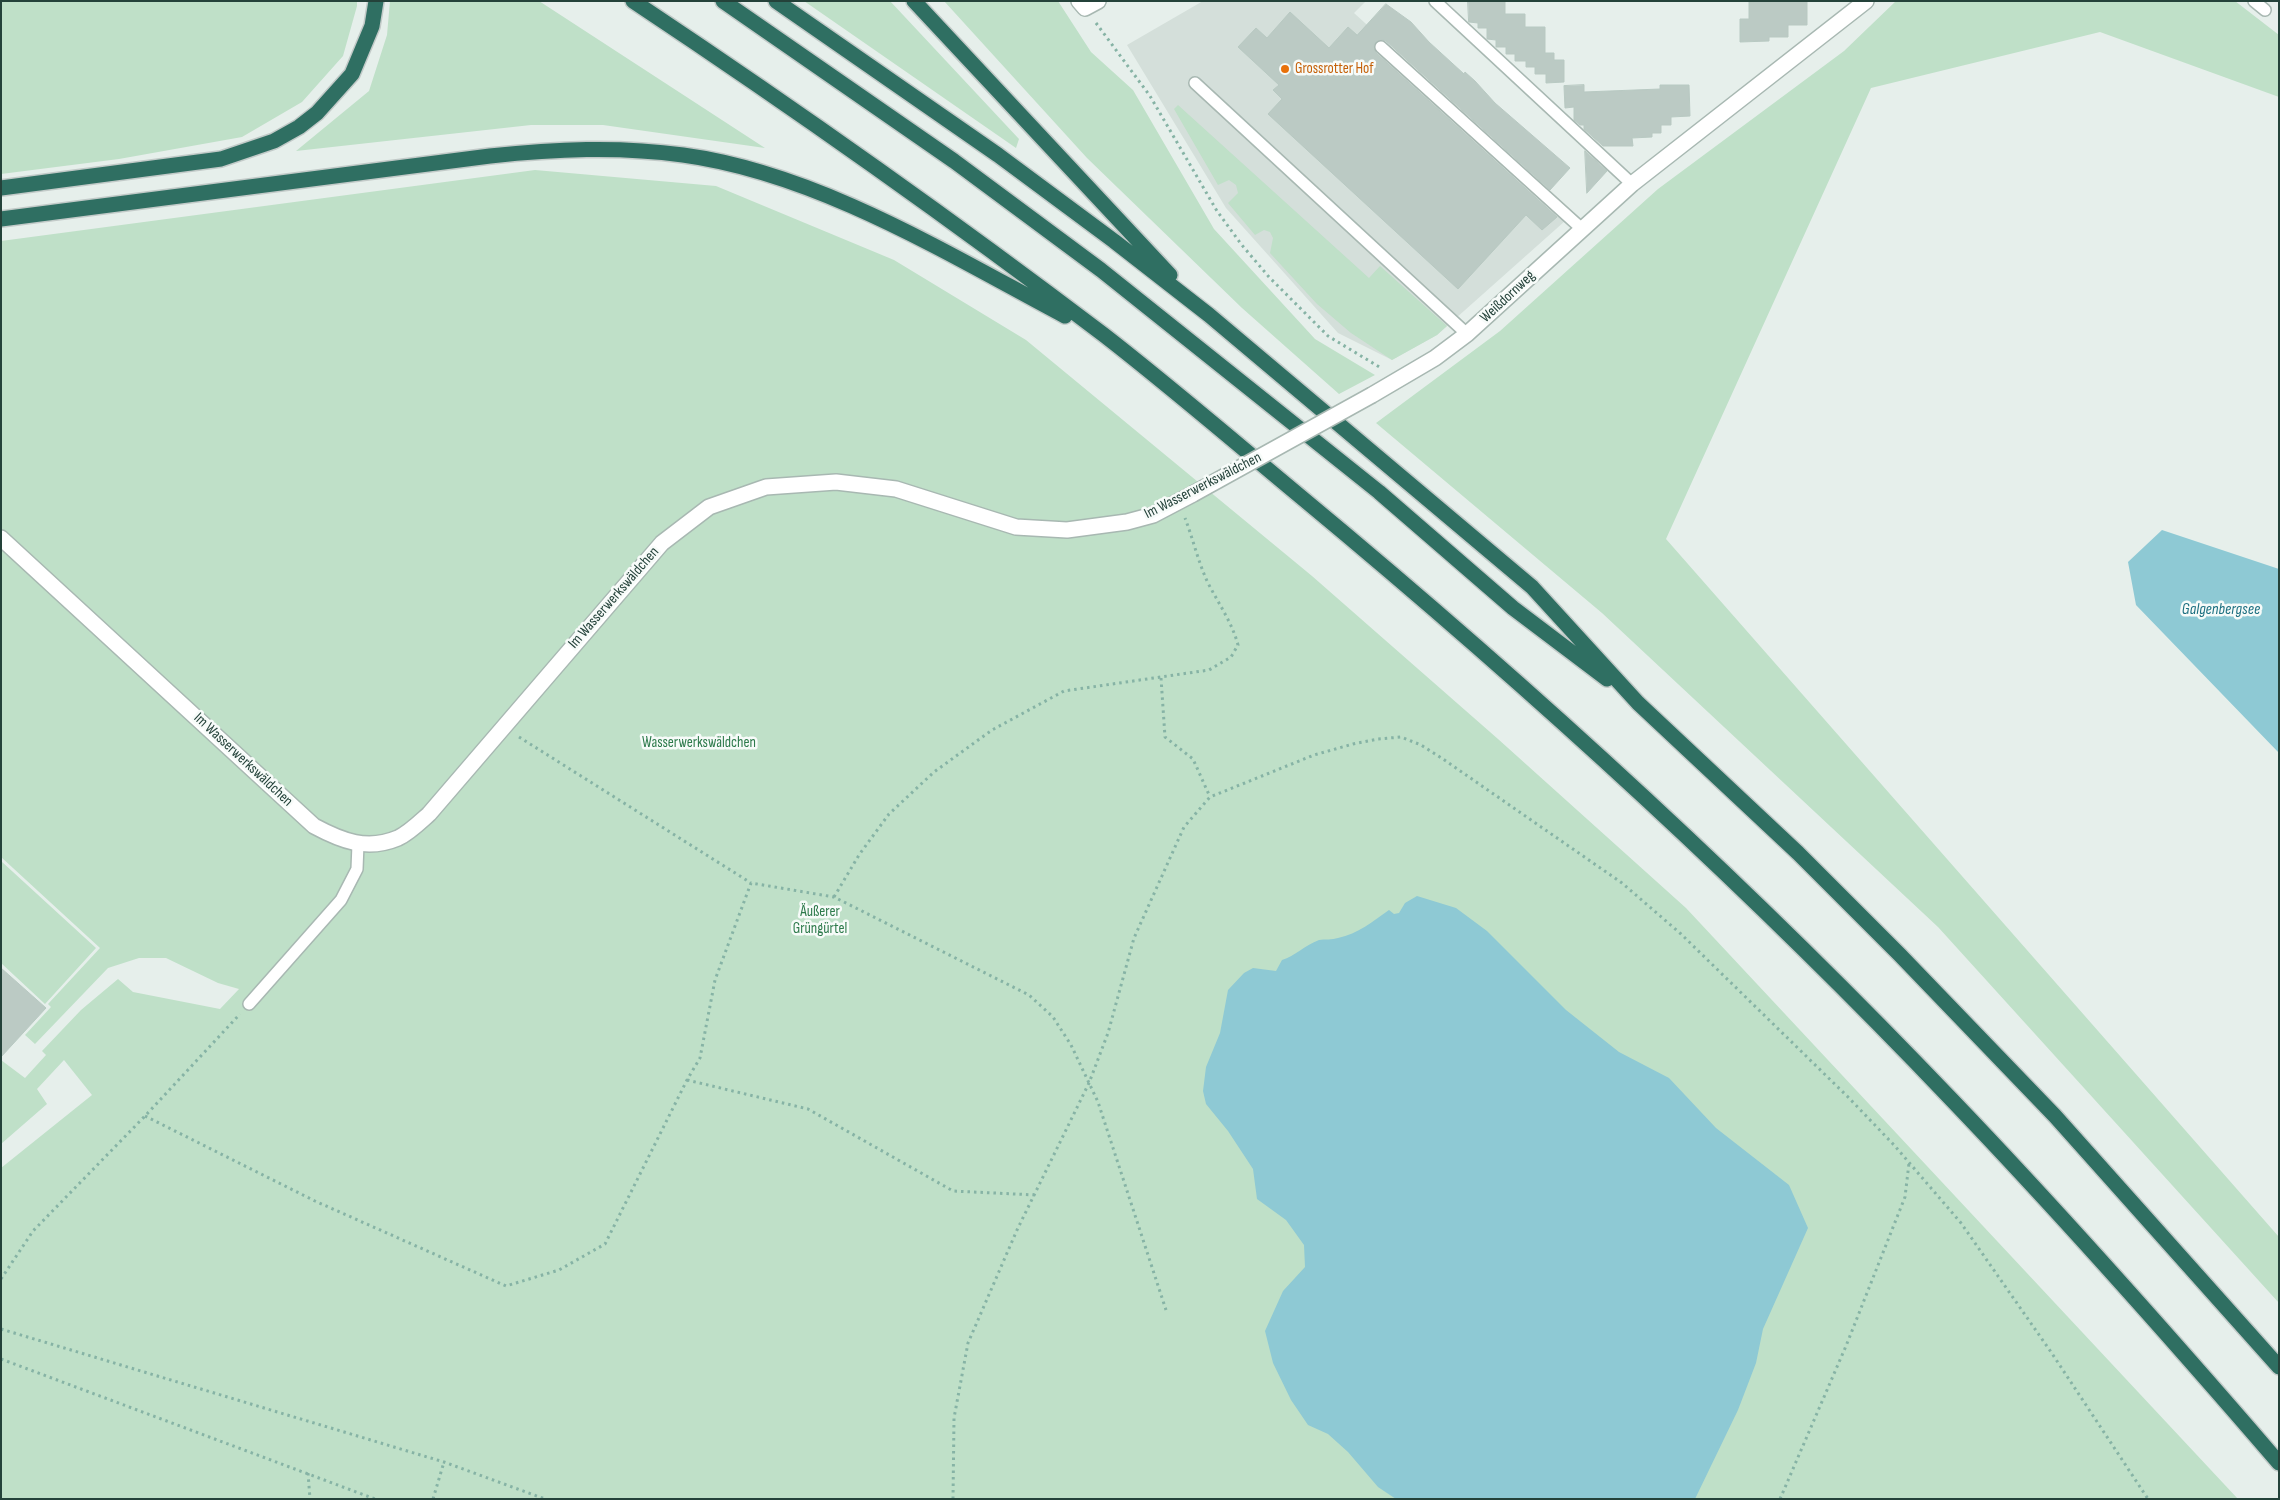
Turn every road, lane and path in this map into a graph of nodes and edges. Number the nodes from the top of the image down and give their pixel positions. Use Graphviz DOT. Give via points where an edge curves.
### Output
graph roads {
  1 [pos="376,1"];
  2 [pos="633,1"];
  3 [pos="723,1"];
  4 [pos="776,1"];
  5 [pos="914,1"];
  6 [pos="1435,1"];
  7 [pos="1866,1"];
  8 [pos="2254,1"];
  9 [pos="1087,4"];
  10 [pos="2265,10"];
  11 [pos="1381,47"];
  12 [pos="1195,83"];
  13 [pos="1632,184"];
  14 [pos="1,188"];
  15 [pos="1,219"];
  16 [pos="1582,229"];
  17 [pos="1209,315"];
  18 [pos="1467,334"];
  19 [pos="1108,338"];
  20 [pos="1400,379"];
  21 [pos="1372,395"];
  22 [pos="1184,516"];
  23 [pos="1,538"];
  24 [pos="1161,678"];
  25 [pos="1638,703"];
  26 [pos="503,727"];
  27 [pos="1210,797"];
  28 [pos="358,844"];
  29 [pos="751,884"];
  30 [pos="834,897"];
  31 [pos="249,1004"];
  32 [pos="687,1080"];
  33 [pos="1088,1083"];
  34 [pos="145,1116"];
  35 [pos="1908,1162"];
  36 [pos="1036,1195"];
  37 [pos="1,1279"];
  38 [pos="1166,1310"];
  39 [pos="1,1328"];
  40 [pos="1,1359"];
  41 [pos="2279,1367"];
  42 [pos="444,1462"];
  43 [pos="2279,1463"];
  44 [pos="308,1473"];
  45 [pos="310,1499"];
  46 [pos="375,1499"];
  47 [pos="433,1499"];
  48 [pos="545,1499"];
  49 [pos="953,1499"];
  50 [pos="1780,1499"];
  51 [pos="2148,1499"];
  1 -- 14 [label="highway" via="372,26 352,74 317,114 274,141 221,159"];
  2 -- 19 [label="highway" via="859,155"];
  3 -- 25 [label="highway" via="954,161 1100,270 1379,492 1513,608"];
  4 -- 17 [label="highway" via="998,155"];
  5 -- 17 [label="highway"];
  6 -- 13 [label="lane"];
  7 -- 13 [label="street, Weißdornweg"];
  8 -- 10 [label="lane"];
  9 -- 20 [label="path" via="1150,96 1217,211 1269,277 1328,336"];
  11 -- 16 [label="lane"];
  12 -- 18 [label="lane"];
  13 -- 16 [label="street, Weißdornweg"];
  15 -- 19 [label="highway" via="547,150 623,149 676,154 741,167 814,190 890,224"];
  16 -- 18 [label="street, Weißdornweg"];
  17 -- 25 [label="highway" via="1532,587"];
  18 -- 20 [label="street, Weißdornweg"];
  19 -- 43 [label="highway" via="1399,578 1643,795 1951,1099 2075,1231"];
  20 -- 21 [label="street, Weißdornweg"];
  21 -- 26 [label="street, Im Wasserwerkswäldchen, bridge" via="1153,515 1127,522 1068,530 1016,527 896,489 836,482 766,487 709,508 662,543"];
  22 -- 24 [label="path" via="1208,582 1234,630 1238,645 1231,657 1209,670"];
  23 -- 28 [label="street, Im Wasserwerkswäldchen" via="314,826 340,840"];
  24 -- 27 [label="path" via="1165,737 1192,759"];
  24 -- 30 [label="path" via="1064,691 992,730 934,772 889,814 858,855"];
  25 -- 41 [label="highway" via="1798,853 1914,969 2055,1116"];
  26 -- 28 [label="street, Im Wasserwerkswäldchen" via="429,814 400,838 377,844"];
  26 -- 29 [label="path"];
  27 -- 33 [label="path" via="1184,827 1134,938 1108,1033"];
  27 -- 35 [label="path" via="1314,755 1353,744 1401,737 1421,745 1622,883 1695,948 1848,1097"];
  28 -- 31 [label="lane" via="357,869 341,900"];
  29 -- 30 [label="path"];
  29 -- 32 [label="path" via="715,980 700,1058"];
  30 -- 33 [label="path" via="1029,995 1053,1017 1071,1045"];
  31 -- 34 [label="path"];
  32 -- 34 [label="path" via="605,1244 560,1270 506,1286 316,1201"];
  32 -- 36 [label="path" via="808,1109 953,1191"];
  33 -- 36 [label="path"];
  33 -- 38 [label="path" via="1098,1102"];
  34 -- 37 [label="path" via="33,1231"];
  35 -- 50 [label="path" via="1905,1197"];
  35 -- 51 [label="path" via="1961,1223"];
  36 -- 49 [label="path" via="1017,1230 968,1343 954,1418"];
  39 -- 42 [label="path"];
  40 -- 44 [label="path"];
  42 -- 47 [label="path"];
  42 -- 48 [label="path"];
  44 -- 45 [label="path"];
  44 -- 46 [label="path"];
}
